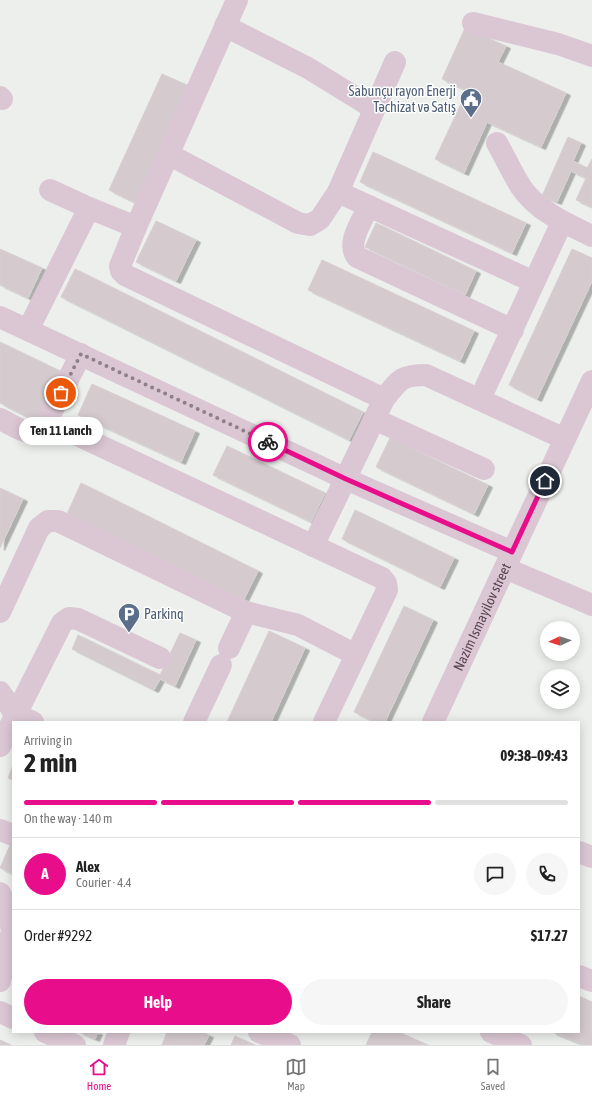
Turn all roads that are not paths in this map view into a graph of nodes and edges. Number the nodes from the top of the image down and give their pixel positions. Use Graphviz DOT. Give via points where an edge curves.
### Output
graph roads {
  1 [pos="237,0"];
  2 [pos="473,23"];
  3 [pos="224,26"];
  4 [pos="592,56"];
  5 [pos="394,62"];
  6 [pos="373,108"];
  7 [pos="497,143"];
  8 [pos="168,154"];
  9 [pos="50,190"];
  10 [pos="338,192"];
  11 [pos="369,206"];
  12 [pos="90,208"];
  13 [pos="562,222"];
  14 [pos="136,227"];
  15 [pos="592,236"];
  16 [pos="534,282"];
  17 [pos="0,317"];
  18 [pos="28,330"];
  19 [pos="512,330"];
  20 [pos="81,354"];
  21 [pos="592,381"];
  22 [pos="384,399"];
  23 [pos="480,399"];
  24 [pos="0,419"];
  25 [pos="374,419"];
  26 [pos="73,433"];
  27 [pos="565,439"];
  28 [pos="484,468"];
  29 [pos="346,479"];
  30 [pos="313,546"];
  31 [pos="509,560"];
  32 [pos="592,605"];
  33 [pos="0,612"];
  34 [pos="246,612"];
  35 [pos="356,655"];
  36 [pos="160,658"];
  37 [pos="0,692"];
  38 [pos="24,718"];
  39 [pos="194,721"];
  40 [pos="324,721"];
  41 [pos="433,721"];
  42 [pos="12,732"];
  43 [pos="0,746"];
  44 [pos="0,830"];
  45 [pos="12,835"];
  46 [pos="580,852"];
  47 [pos="592,857"];
  48 [pos="0,893"];
  49 [pos="12,928"];
  50 [pos="12,937"];
  51 [pos="580,976"];
  52 [pos="0,981"];
  53 [pos="592,981"];
  54 [pos="0,1012"];
  55 [pos="12,1018"];
  56 [pos="47,1033"];
  57 [pos="119,1033"];
  58 [pos="262,1033"];
  59 [pos="286,1041"];
  60 [pos="75,1045"];
  61 [pos="114,1045"];
  1 -- 3 [label="street"];
  2 -- 4 [label="street" via="558,44"];
  3 -- 6 [label="street" via="308,68"];
  3 -- 8 [label="street"];
  5 -- 6 [label="street"];
  6 -- 10 [label="street"];
  7 -- 13 [label="street" via="521,188 532,200"];
  8 -- 10 [label="street" via="298,223 310,225 320,219"];
  8 -- 14 [label="street"];
  9 -- 12 [label="street"];
  10 -- 11 [label="street"];
  11 -- 16 [label="street"];
  11 -- 19 [label="street" via="352,243 352,251 357,257"];
  12 -- 14 [label="street"];
  12 -- 18 [label="street"];
  13 -- 15 [label="street"];
  13 -- 16 [label="street"];
  14 -- 22 [label="street" via="120,266 126,275"];
  16 -- 19 [label="street"];
  17 -- 18 [label="street"];
  18 -- 20 [label="street"];
  19 -- 23 [label="street"];
  20 -- 24 [label="street" via="42,431 29,433"];
  20 -- 29 [label="street"];
  21 -- 27 [label="street, Nazim Ismayilov street"];
  22 -- 23 [label="street" via="396,384 409,375 426,375"];
  22 -- 25 [label="street"];
  23 -- 27 [label="street"];
  25 -- 28 [label="street"];
  25 -- 29 [label="street"];
  26 -- 30 [label="street"];
  27 -- 31 [label="street, Nazim Ismayilov street"];
  29 -- 30 [label="street"];
  29 -- 31 [label="street"];
  30 -- 35 [label="street" via="382,578 386,583 387,590"];
  31 -- 32 [label="street"];
  31 -- 41 [label="street, Nazim Ismayilov street"];
  33 -- 34 [label="street" via="39,528 48,521 58,521"];
  34 -- 35 [label="street" via="298,625"];
  34 -- 39 [label="street"];
  35 -- 40 [label="street"];
  36 -- 38 [label="street" via="78,619 69,618 62,623"];
  37 -- 38 [label="street"];
  42 -- 43 [label="street"];
  44 -- 45 [label="street"];
  46 -- 47 [label="street"];
  48 -- 49 [label="street"];
  50 -- 52 [label="street"];
  51 -- 53 [label="street"];
  54 -- 55 [label="street"];
  56 -- 60 [label="street"];
  57 -- 61 [label="street"];
  58 -- 59 [label="street"];
}
